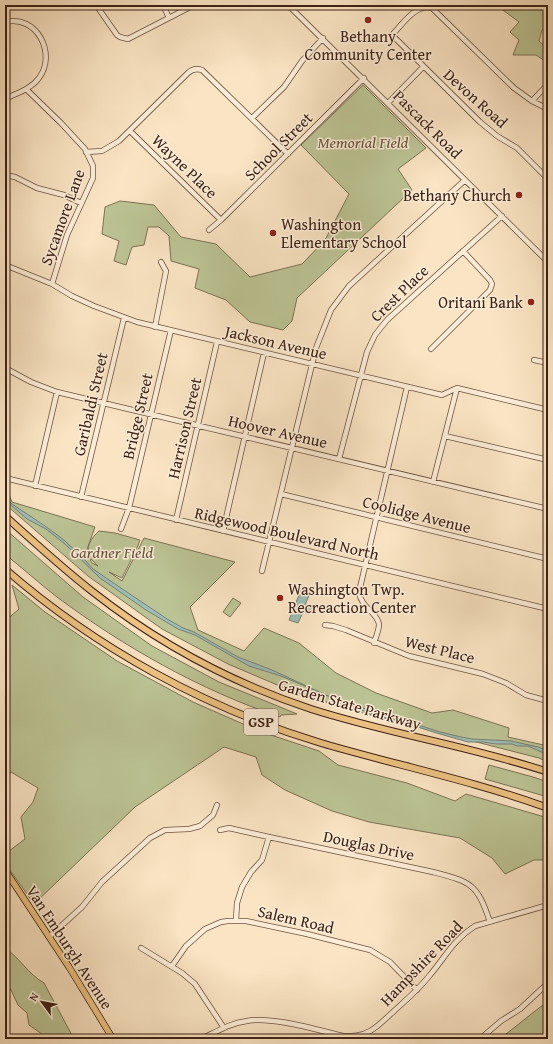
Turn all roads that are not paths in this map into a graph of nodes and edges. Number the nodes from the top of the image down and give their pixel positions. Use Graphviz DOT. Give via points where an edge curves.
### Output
graph roads {
  1 [pos="96,5"];
  2 [pos="162,5"];
  3 [pos="194,5"];
  4 [pos="288,5"];
  5 [pos="169,18"];
  6 [pos="5,22"];
  7 [pos="323,38"];
  8 [pos="424,67"];
  9 [pos="364,78"];
  10 [pos="548,84"];
  11 [pos="26,88"];
  12 [pos="5,99"];
  13 [pos="532,101"];
  14 [pos="388,103"];
  15 [pos="548,108"];
  16 [pos="252,118"];
  17 [pos="130,131"];
  18 [pos="86,152"];
  19 [pos="288,154"];
  20 [pos="5,175"];
  21 [pos="548,179"];
  22 [pos="465,180"];
  23 [pos="81,203"];
  24 [pos="502,216"];
  25 [pos="221,220"];
  26 [pos="209,230"];
  27 [pos="463,251"];
  28 [pos="161,262"];
  29 [pos="548,262"];
  30 [pos="5,264"];
  31 [pos="52,284"];
  32 [pos="124,318"];
  33 [pos="155,327"];
  34 [pos="171,330"];
  35 [pos="217,342"];
  36 [pos="431,349"];
  37 [pos="264,353"];
  38 [pos="534,360"];
  39 [pos="548,363"];
  40 [pos="312,364"];
  41 [pos="5,368"];
  42 [pos="361,376"];
  43 [pos="407,387"];
  44 [pos="457,388"];
  45 [pos="57,392"];
  46 [pos="104,403"];
  47 [pos="548,410"];
  48 [pos="151,414"];
  49 [pos="197,425"];
  50 [pos="445,436"];
  51 [pos="244,437"];
  52 [pos="292,448"];
  53 [pos="340,460"];
  54 [pos="548,460"];
  55 [pos="387,471"];
  56 [pos="5,478"];
  57 [pos="434,482"];
  58 [pos="35,486"];
  59 [pos="281,494"];
  60 [pos="82,497"];
  61 [pos="129,508"];
  62 [pos="548,509"];
  63 [pos="5,516"];
  64 [pos="376,517"];
  65 [pos="176,520"];
  66 [pos="121,529"];
  67 [pos="223,531"];
  68 [pos="269,542"];
  69 [pos="548,559"];
  70 [pos="365,565"];
  71 [pos="5,569"];
  72 [pos="262,571"];
  73 [pos="548,609"];
  74 [pos="325,625"];
  75 [pos="374,643"];
  76 [pos="548,701"];
  77 [pos="548,772"];
  78 [pos="218,805"];
  79 [pos="548,808"];
  80 [pos="220,830"];
  81 [pos="269,837"];
  82 [pos="5,870"];
  83 [pos="548,905"];
  84 [pos="236,920"];
  85 [pos="490,922"];
  86 [pos="49,937"];
  87 [pos="141,948"];
  88 [pos="172,966"];
  89 [pos="548,983"];
  90 [pos="417,990"];
  91 [pos="224,1028"];
  92 [pos="113,1039"];
  93 [pos="201,1039"];
  94 [pos="480,1039"];
  1 -- 5 [label="street" via="117,35 124,39 131,38"];
  2 -- 5 [label="street"];
  3 -- 5 [label="street"];
  4 -- 7 [label="street, Pascack Road"];
  6 -- 11 [label="street" via="21,22 31,27 40,36 45,48 43,71 36,82"];
  7 -- 9 [label="street, Pascack Road"];
  7 -- 16 [label="street" via="302,61 284,87"];
  8 -- 13 [label="street, Devon Road" via="392,35 417,9 424,6 435,10 514,88"];
  8 -- 14 [label="street"];
  8 -- 21 [label="street, Devon Road" via="480,122 517,148"];
  9 -- 14 [label="street, Pascack Road"];
  9 -- 19 [label="street, School Street"];
  10 -- 13 [label="street"];
  11 -- 12 [label="street"];
  11 -- 18 [label="street, Sycamore Lane"];
  13 -- 15 [label="street"];
  14 -- 22 [label="street, Pascack Road"];
  16 -- 17 [label="street" via="202,70 194,69"];
  16 -- 19 [label="street"];
  17 -- 18 [label="street" via="107,149"];
  17 -- 25 [label="street, Wayne Place"];
  18 -- 23 [label="street, Sycamore Lane" via="93,166 93,177"];
  19 -- 25 [label="street, School Street"];
  20 -- 23 [label="street"];
  22 -- 24 [label="street, Pascack Road"];
  22 -- 40 [label="street" via="342,294 326,320"];
  23 -- 31 [label="street, Sycamore Lane" via="67,235"];
  24 -- 27 [label="street, Crest Place"];
  24 -- 29 [label="street, Pascack Road"];
  25 -- 26 [label="street, School Street"];
  27 -- 36 [label="street" via="490,280 492,287"];
  27 -- 42 [label="street, Crest Place" via="386,320 371,342"];
  28 -- 33 [label="street" via="166,271"];
  30 -- 31 [label="street, Jackson Avenue"];
  31 -- 32 [label="street, Jackson Avenue" via="72,296"];
  32 -- 33 [label="street, Jackson Avenue"];
  32 -- 46 [label="street, Garibaldi Street"];
  33 -- 34 [label="street, Jackson Avenue"];
  34 -- 35 [label="street, Jackson Avenue"];
  34 -- 48 [label="street, Bridge Street"];
  35 -- 37 [label="street, Jackson Avenue"];
  35 -- 49 [label="street, Harrison Street"];
  37 -- 40 [label="street, Jackson Avenue"];
  37 -- 51 [label="street"];
  38 -- 39 [label="street"];
  40 -- 42 [label="street, Jackson Avenue"];
  40 -- 52 [label="street"];
  41 -- 45 [label="street, Hoover Avenue"];
  42 -- 43 [label="street, Jackson Avenue"];
  42 -- 53 [label="street, Crest Place"];
  43 -- 44 [label="street, Jackson Avenue" via="442,395"];
  43 -- 55 [label="street"];
  44 -- 47 [label="street"];
  44 -- 50 [label="street"];
  45 -- 46 [label="street, Hoover Avenue"];
  45 -- 58 [label="street"];
  46 -- 48 [label="street, Hoover Avenue"];
  46 -- 60 [label="street, Garibaldi Street"];
  48 -- 49 [label="street, Hoover Avenue"];
  48 -- 61 [label="street, Bridge Street"];
  49 -- 51 [label="street, Hoover Avenue"];
  49 -- 65 [label="street, Harrison Street"];
  50 -- 54 [label="street"];
  50 -- 57 [label="street"];
  51 -- 52 [label="street, Hoover Avenue"];
  51 -- 67 [label="street"];
  52 -- 53 [label="street, Hoover Avenue"];
  52 -- 59 [label="street"];
  53 -- 55 [label="street, Hoover Avenue"];
  55 -- 57 [label="street, Hoover Avenue"];
  55 -- 64 [label="street"];
  56 -- 58 [label="street, Ridgewood Boulevard North"];
  57 -- 62 [label="street, Hoover Avenue"];
  58 -- 60 [label="street, Ridgewood Boulevard North"];
  59 -- 64 [label="street, Coolidge Avenue"];
  59 -- 68 [label="street"];
  60 -- 61 [label="street, Ridgewood Boulevard North"];
  61 -- 65 [label="street, Ridgewood Boulevard North"];
  61 -- 66 [label="street"];
  63 -- 77 [label="highway, Garden State Parkway / GSP" via="70,574 112,606 157,637 225,674 281,698 339,717 504,758"];
  64 -- 69 [label="street, Coolidge Avenue"];
  64 -- 70 [label="street"];
  65 -- 67 [label="street, Ridgewood Boulevard North"];
  67 -- 68 [label="street, Ridgewood Boulevard North"];
  68 -- 70 [label="street, Ridgewood Boulevard North"];
  68 -- 72 [label="street"];
  70 -- 73 [label="street, Ridgewood Boulevard North"];
  70 -- 75 [label="street" via="360,597 363,605 378,622"];
  71 -- 79 [label="highway, GSP" via="97,638 205,699 306,738"];
  74 -- 75 [label="street, West Place" via="346,630"];
  75 -- 76 [label="street, West Place" via="426,661 483,674 506,683 526,695"];
  78 -- 86 [label="street" via="213,815 200,826 189,830 165,830 150,838 102,882 82,907"];
  80 -- 81 [label="street, Douglas Drive" via="229,828"];
  81 -- 84 [label="street" via="262,860 242,887 237,903"];
  81 -- 85 [label="street, Douglas Drive" via="459,879 477,892"];
  82 -- 86 [label="main road, Van Emburgh Avenue"];
  83 -- 85 [label="street, Hampshire Road"];
  84 -- 88 [label="street, Salem Road" via="216,924 197,934"];
  84 -- 90 [label="street, Salem Road" via="308,934 370,950 390,962"];
  85 -- 90 [label="street, Hampshire Road" via="475,926 461,936"];
  86 -- 92 [label="main road, Van Emburgh Avenue"];
  87 -- 88 [label="street"];
  88 -- 91 [label="street" via="201,991"];
  89 -- 94 [label="street" via="520,1009"];
  90 -- 91 [label="street, Hampshire Road" via="375,1028 356,1036 343,1036 265,1020 246,1021"];
  91 -- 93 [label="street, Hampshire Road"];
}
